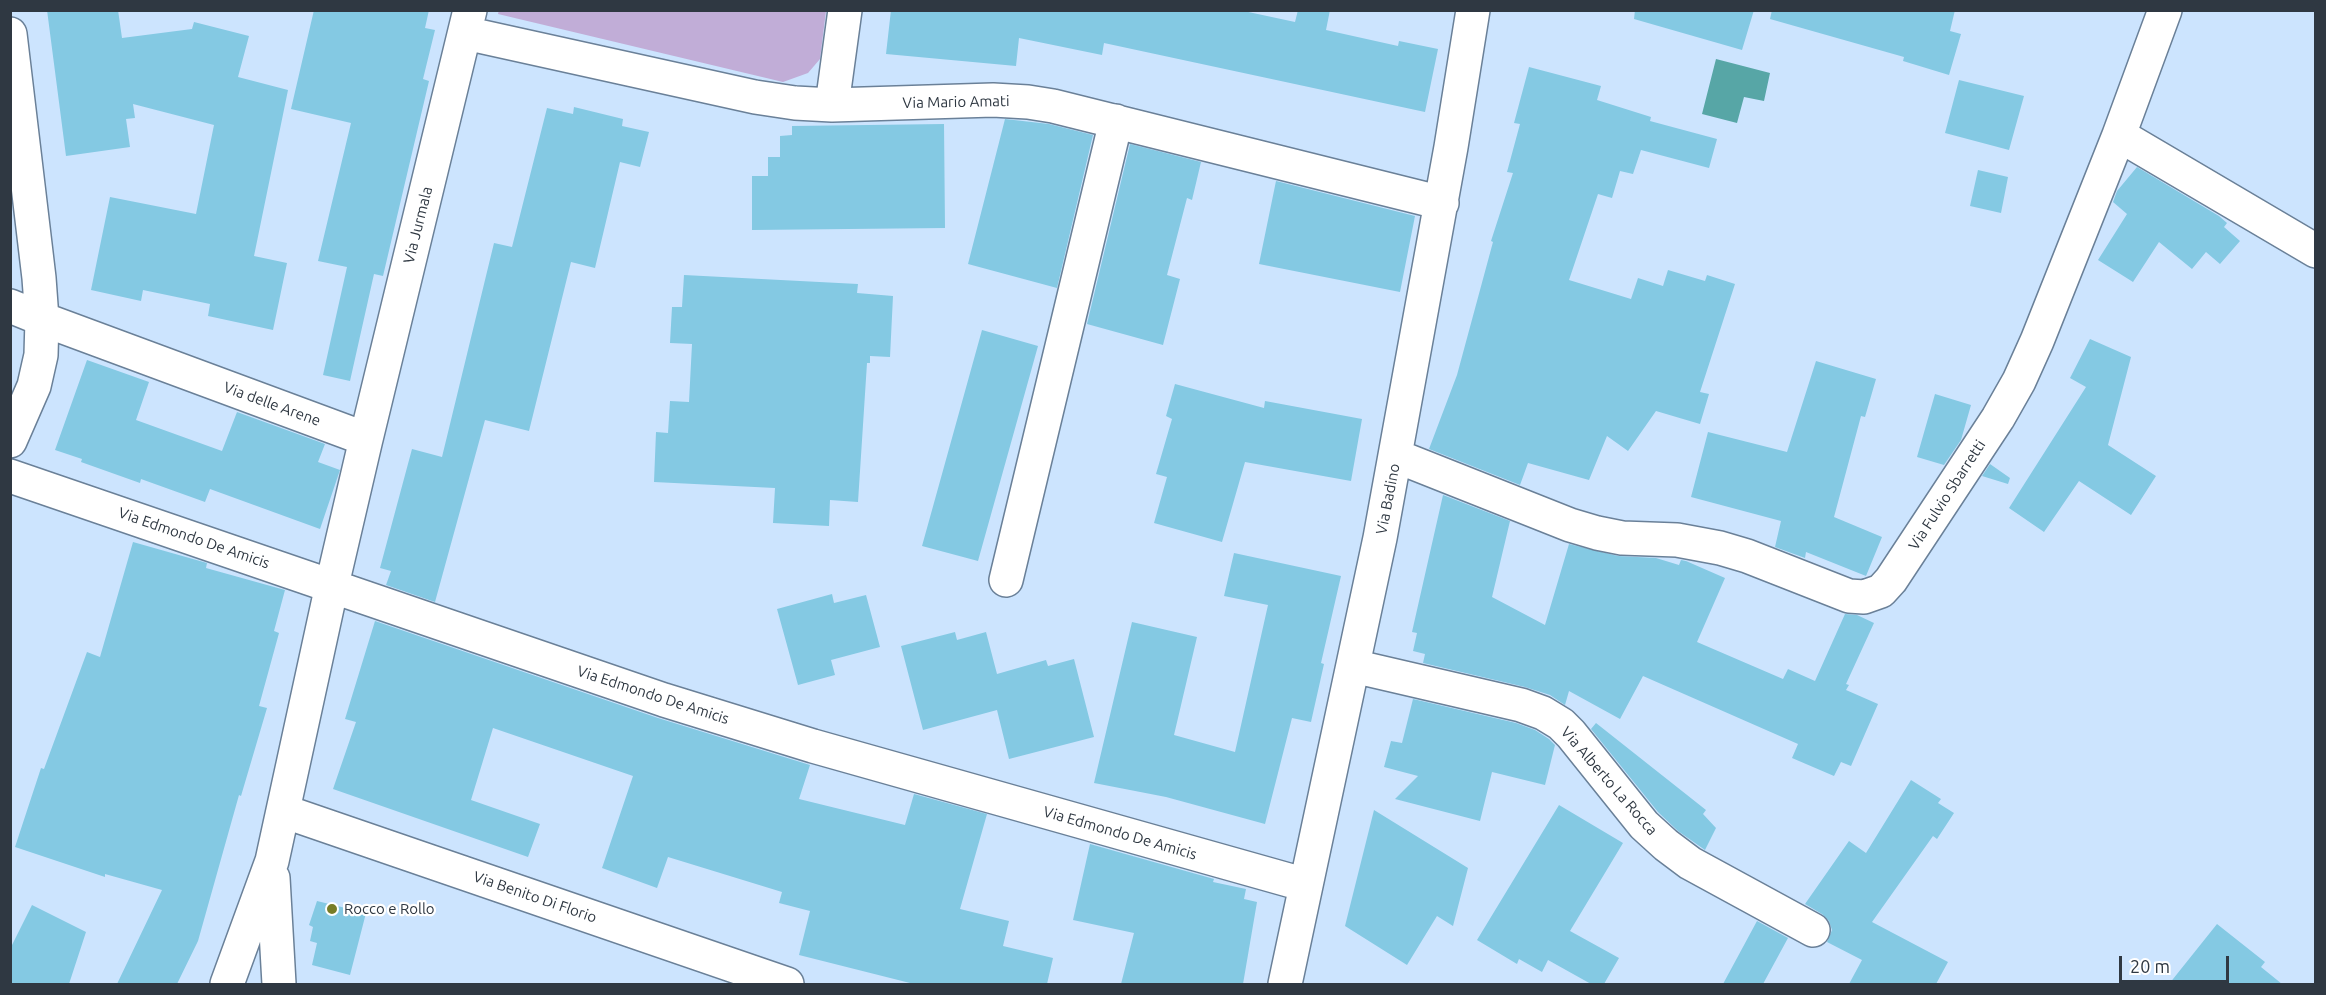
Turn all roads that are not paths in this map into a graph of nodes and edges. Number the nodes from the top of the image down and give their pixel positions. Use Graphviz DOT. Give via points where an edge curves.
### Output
graph roads {
  1 [pos="846,10"];
  2 [pos="1473,10"];
  3 [pos="2165,10"];
  4 [pos="467,22"];
  5 [pos="10,34"];
  6 [pos="832,105"];
  7 [pos="1116,121"];
  8 [pos="2119,135"];
  9 [pos="1442,203"];
  10 [pos="2316,250"];
  11 [pos="10,306"];
  12 [pos="42,319"];
  13 [pos="366,439"];
  14 [pos="10,441"];
  15 [pos="1396,456"];
  16 [pos="10,476"];
  17 [pos="1006,580"];
  18 [pos="332,585"];
  19 [pos="1353,666"];
  20 [pos="283,811"];
  21 [pos="272,861"];
  22 [pos="1306,885"];
  23 [pos="1813,930"];
  24 [pos="227,984"];
  25 [pos="279,984"];
  26 [pos="787,984"];
  27 [pos="1285,984"];
  1 -- 6 [label="street"];
  2 -- 9 [label="street, Via Badino"];
  3 -- 8 [label="street, Via Fulvio Sbarretti"];
  4 -- 6 [label="street, Via Mario Amati" via="767,100"];
  4 -- 13 [label="street, Via Jurmala"];
  5 -- 12 [label="street"];
  6 -- 7 [label="street, Via Mario Amati" via="993,100 1028,102"];
  7 -- 9 [label="street, Via Mario Amati"];
  7 -- 17 [label="street"];
  8 -- 10 [label="street"];
  8 -- 15 [label="street, Via Fulvio Sbarretti" via="2019,381 1891,580 1874,595 1849,596 1709,545 1597,533"];
  9 -- 15 [label="street, Via Badino"];
  11 -- 12 [label="street, Via delle Arene"];
  12 -- 13 [label="street, Via delle Arene"];
  12 -- 14 [label="street" via="41,355 34,386"];
  13 -- 18 [label="street"];
  15 -- 19 [label="street, Via Badino"];
  16 -- 18 [label="street, Via Edmondo De Amicis"];
  18 -- 20 [label="street"];
  18 -- 22 [label="street, Via Edmondo De Amicis" via="590,675 802,743"];
  19 -- 22 [label="street, Via Badino"];
  19 -- 23 [label="street, Via Alberto La Rocca" via="1521,705 1552,718 1570,734 1644,825 1666,845 1690,863"];
  20 -- 21 [label="street"];
  20 -- 26 [label="street, Via Benito Di Florio"];
  21 -- 24 [label="street"];
  21 -- 25 [label="street"];
  22 -- 27 [label="street, Via Badino"];
}
